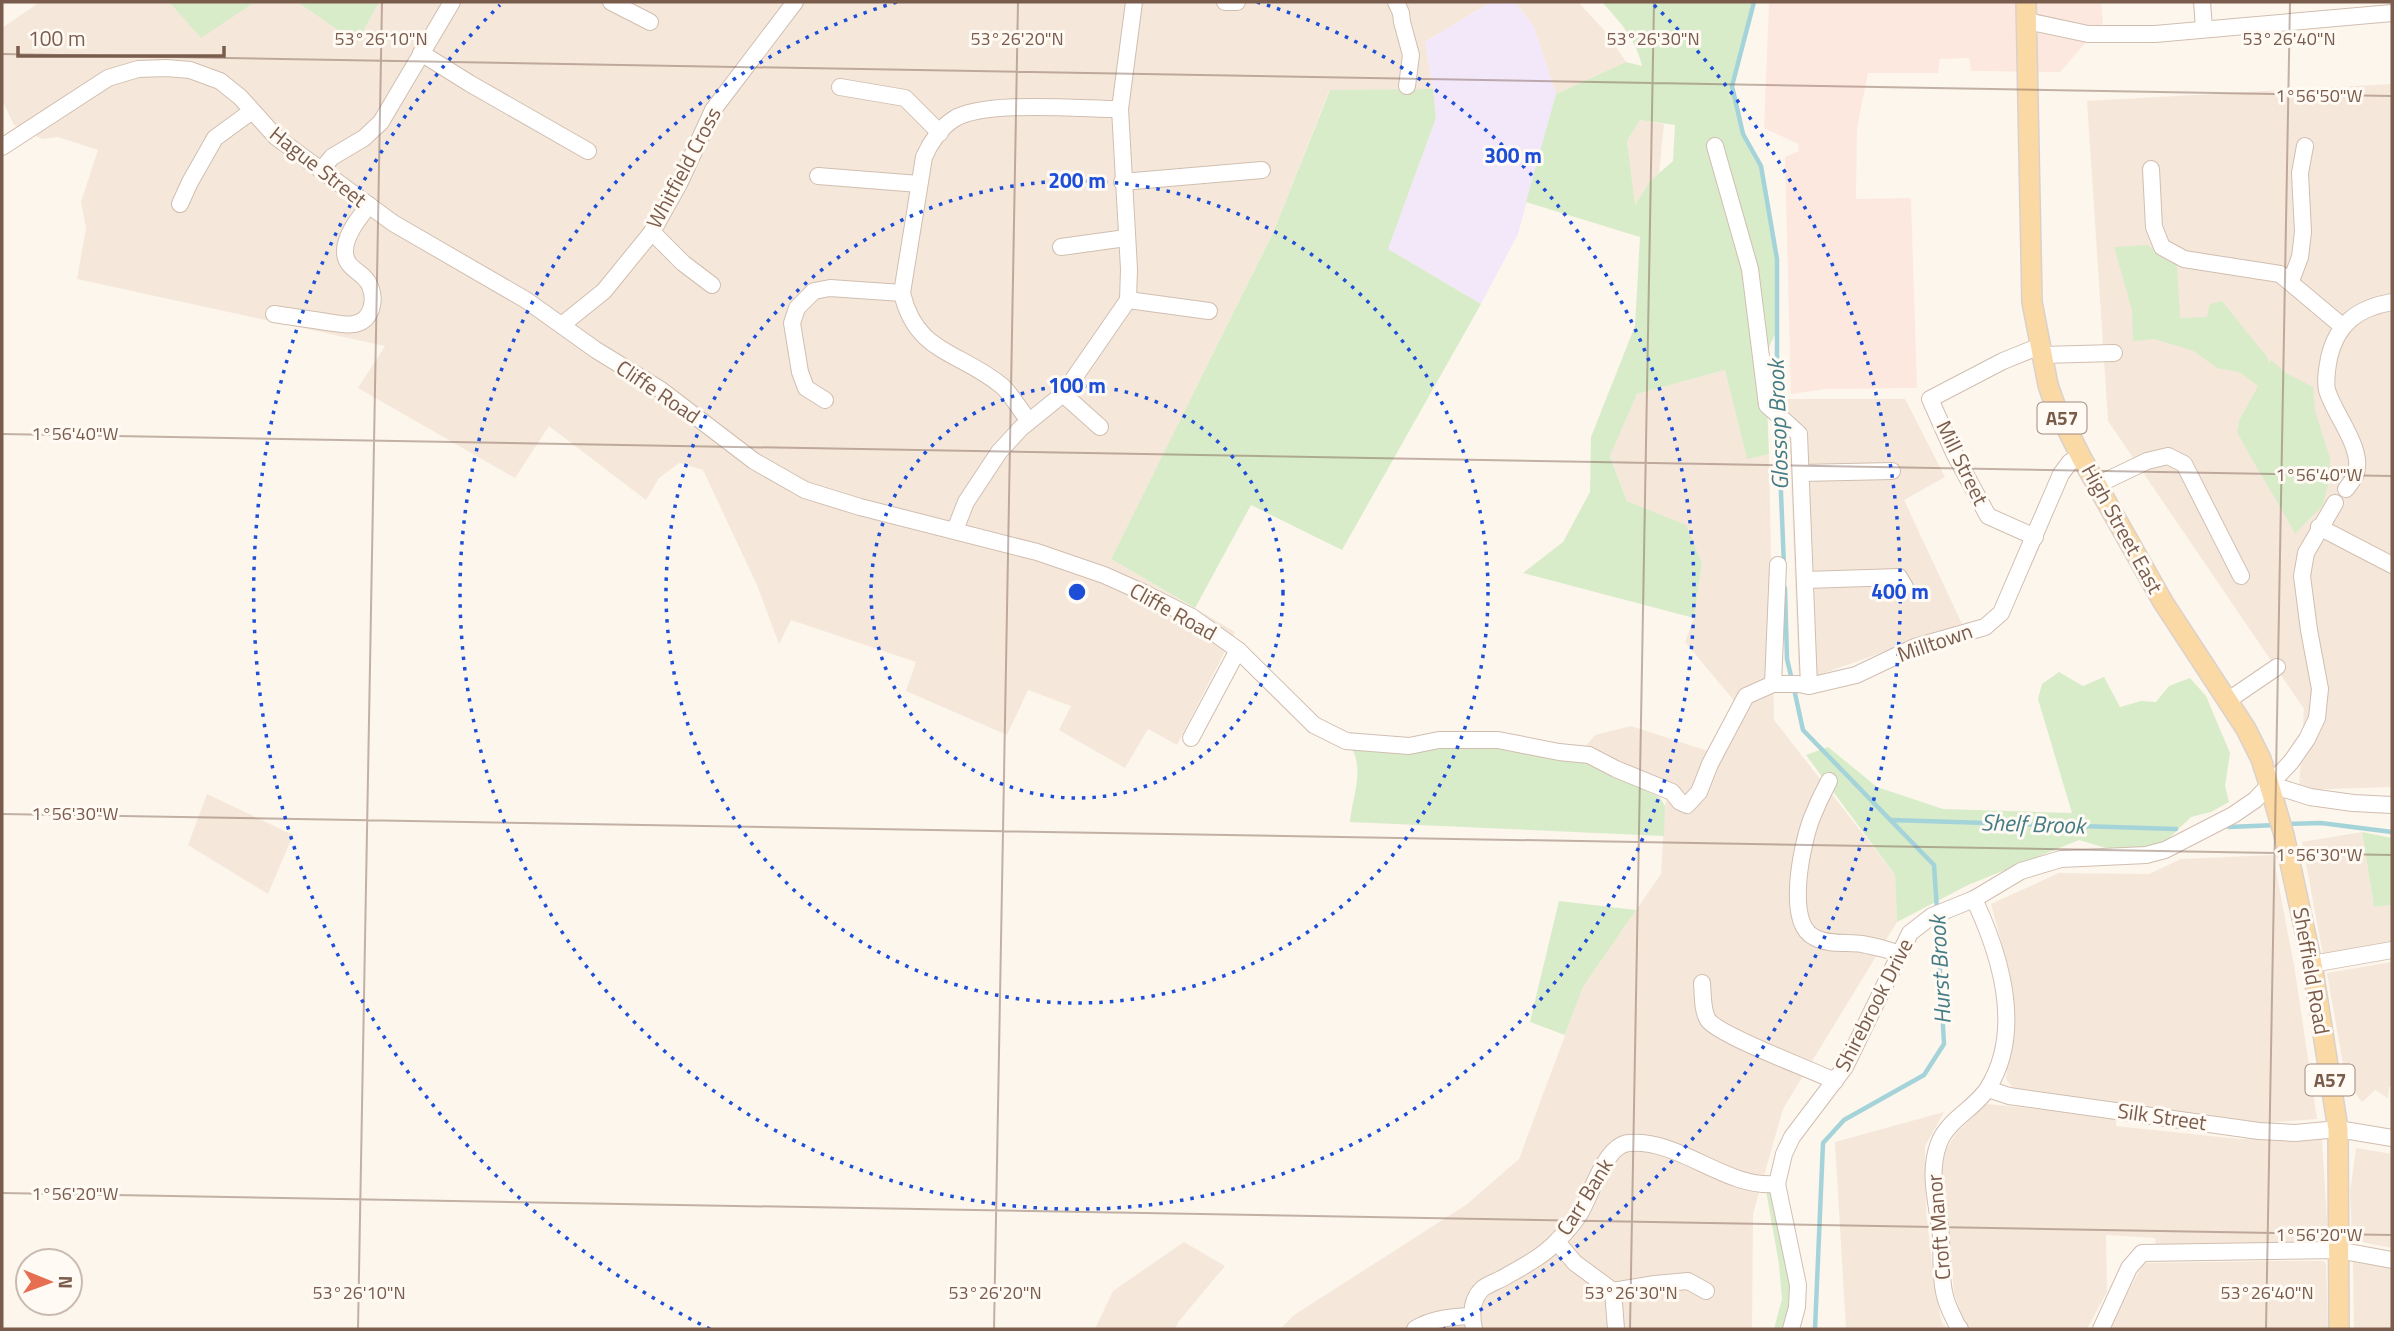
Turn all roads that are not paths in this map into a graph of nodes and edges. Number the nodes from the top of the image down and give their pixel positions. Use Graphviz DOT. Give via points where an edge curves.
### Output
graph roads {
  1 [pos="452,2"];
  2 [pos="611,2"];
  3 [pos="795,2"];
  4 [pos="1134,2"];
  5 [pos="1225,2"];
  6 [pos="1237,2"];
  7 [pos="1396,2"];
  8 [pos="2202,2"];
  9 [pos="2027,11"];
  10 [pos="2392,14"];
  11 [pos="650,22"];
  12 [pos="2204,28"];
  13 [pos="421,52"];
  14 [pos="1407,86"];
  15 [pos="840,87"];
  16 [pos="1120,109"];
  17 [pos="252,111"];
  18 [pos="940,133"];
  19 [pos="1715,146"];
  20 [pos="2305,146"];
  21 [pos="2,147"];
  22 [pos="588,151"];
  23 [pos="322,169"];
  24 [pos="2151,169"];
  25 [pos="1262,170"];
  26 [pos="818,176"];
  27 [pos="1122,181"];
  28 [pos="919,184"];
  29 [pos="180,204"];
  30 [pos="369,205"];
  31 [pos="652,232"];
  32 [pos="1126,238"];
  33 [pos="1060,247"];
  34 [pos="2291,281"];
  35 [pos="712,285"];
  36 [pos="902,293"];
  37 [pos="526,300"];
  38 [pos="1128,300"];
  39 [pos="2392,302"];
  40 [pos="1209,311"];
  41 [pos="274,314"];
  42 [pos="562,324"];
  43 [pos="2342,326"];
  44 [pos="2041,351"];
  45 [pos="2114,353"];
  46 [pos="1063,394"];
  47 [pos="825,400"];
  48 [pos="1029,421"];
  49 [pos="1100,427"];
  50 [pos="2081,457"];
  51 [pos="1892,471"];
  52 [pos="1801,473"];
  53 [pos="2097,485"];
  54 [pos="2346,489"];
  55 [pos="2335,503"];
  56 [pos="2319,527"];
  57 [pos="955,530"];
  58 [pos="2035,537"];
  59 [pos="1778,565"];
  60 [pos="2392,565"];
  61 [pos="2241,576"];
  62 [pos="1805,580"];
  63 [pos="1905,587"];
  64 [pos="1238,650"];
  65 [pos="2277,667"];
  66 [pos="1776,684"];
  67 [pos="1804,685"];
  68 [pos="2227,701"];
  69 [pos="1191,738"];
  70 [pos="1829,781"];
  71 [pos="2269,784"];
  72 [pos="2392,805"];
  73 [pos="1974,899"];
  74 [pos="2392,950"];
  75 [pos="1899,953"];
  76 [pos="2312,964"];
  77 [pos="1702,983"];
  78 [pos="1835,1081"];
  79 [pos="1988,1089"];
  80 [pos="2338,1129"];
  81 [pos="2392,1138"];
  82 [pos="1777,1184"];
  83 [pos="1557,1242"];
  84 [pos="2338,1250"];
  85 [pos="2392,1260"];
  86 [pos="1613,1291"];
  87 [pos="1706,1291"];
  88 [pos="1472,1323"];
  89 [pos="1415,1329"];
  90 [pos="1616,1329"];
  91 [pos="1791,1329"];
  92 [pos="1960,1329"];
  93 [pos="2101,1329"];
  94 [pos="2339,1329"];
  1 -- 13 [label="street"];
  2 -- 11 [label="street"];
  3 -- 31 [label="street, Whitfield Cross" via="713,110"];
  4 -- 16 [label="street"];
  5 -- 6 [label="street"];
  7 -- 14 [label="street" via="1411,55"];
  8 -- 12 [label="street"];
  9 -- 12 [label="street" via="2088,34"];
  9 -- 44 [label="main road, High Street East / A57" via="2032,302"];
  10 -- 12 [label="street"];
  13 -- 22 [label="street"];
  13 -- 23 [label="street" via="381,122"];
  15 -- 18 [label="street" via="905,98"];
  16 -- 18 [label="street" via="983,109 953,119"];
  16 -- 27 [label="street"];
  17 -- 21 [label="street, Hague Street" via="220,81 190,70 138,69 107,78"];
  17 -- 23 [label="street, Hague Street" via="276,137"];
  17 -- 29 [label="street" via="215,138"];
  18 -- 28 [label="street" via="924,157"];
  19 -- 52 [label="street" via="1751,270 1767,405 1799,434"];
  20 -- 34 [label="street" via="2300,173 2303,232"];
  23 -- 30 [label="street, Hague Street"];
  24 -- 34 [label="street" via="2154,227 2162,247 2184,259 2269,271"];
  25 -- 27 [label="street"];
  26 -- 28 [label="street"];
  27 -- 32 [label="street"];
  28 -- 36 [label="street"];
  30 -- 37 [label="street, Hague Street"];
  30 -- 41 [label="street" via="345,251 348,264 370,283 372,309 366,317 342,325"];
  31 -- 35 [label="street"];
  31 -- 42 [label="street, Whitfield Cross" via="604,291"];
  32 -- 33 [label="street"];
  32 -- 38 [label="street"];
  34 -- 43 [label="street"];
  36 -- 47 [label="street" via="830,288 814,291 797,309 792,323 800,372 806,388"];
  36 -- 48 [label="street" via="922,336 1004,388"];
  37 -- 42 [label="street, Cliffe Road"];
  38 -- 40 [label="street"];
  38 -- 46 [label="street"];
  39 -- 43 [label="street" via="2371,306"];
  42 -- 57 [label="street, Cliffe Road" via="754,461 805,490"];
  43 -- 54 [label="street" via="2326,370 2327,389 2356,460 2356,474"];
  44 -- 45 [label="street"];
  44 -- 50 [label="main road, High Street East / A57" via="2055,405"];
  44 -- 58 [label="street, Mill Street" via="2003,361 1930,398 1988,516"];
  46 -- 48 [label="street"];
  46 -- 49 [label="street"];
  48 -- 57 [label="street" via="988,467"];
  50 -- 53 [label="main road, High Street East / A57"];
  50 -- 58 [label="street, Milltown" via="2061,474"];
  51 -- 52 [label="street"];
  52 -- 62 [label="street"];
  53 -- 61 [label="street" via="2147,461 2168,456 2184,464"];
  53 -- 68 [label="main road, High Street East / A57" via="2163,602"];
  55 -- 56 [label="street, Shirebrook Drive"];
  56 -- 60 [label="street"];
  56 -- 71 [label="street, Shirebrook Drive" via="2306,553 2302,576 2320,689 2317,718 2307,740"];
  57 -- 64 [label="street, Cliffe Road" via="1104,575 1192,617"];
  58 -- 67 [label="street, Milltown" via="2001,613 1985,626 1915,648 1856,675"];
  59 -- 66 [label="street"];
  62 -- 63 [label="street" via="1899,578"];
  62 -- 67 [label="street"];
  64 -- 66 [label="street, Cliffe Road" via="1314,725 1346,741 1409,746 1439,740 1498,740 1589,755 1672,792 1687,805 1699,792 1746,696"];
  64 -- 69 [label="street"];
  65 -- 68 [label="street"];
  66 -- 67 [label="street, Milltown"];
  68 -- 71 [label="main road, High Street East / A57" via="2251,739"];
  70 -- 75 [label="street" via="1804,847 1798,886 1801,924 1813,937"];
  71 -- 72 [label="street" via="2311,797"];
  71 -- 73 [label="street, Shirebrook Drive" via="2233,815 2165,850 2061,859 2021,871"];
  71 -- 76 [label="main road, Sheffield Road / A57"];
  73 -- 75 [label="street, Shirebrook Drive" via="1939,913 1910,933"];
  73 -- 79 [label="street, Croft Manor" via="1990,936 2005,998 1999,1064"];
  74 -- 76 [label="street"];
  75 -- 78 [label="street, Shirebrook Drive"];
  76 -- 80 [label="main road, Sheffield Road / A57"];
  77 -- 78 [label="street" via="1703,1005 1709,1020 1719,1028"];
  78 -- 82 [label="street, Shirebrook Drive" via="1792,1137"];
  79 -- 80 [label="street, Silk Street" via="2021,1098 2259,1131"];
  79 -- 92 [label="street, Croft Manor" via="1939,1140 1932,1170 1945,1295"];
  80 -- 81 [label="street, Silk Street"];
  80 -- 84 [label="main road, Sheffield Road / A57"];
  82 -- 83 [label="street, Carr Bank" via="1737,1177 1646,1143 1625,1143 1610,1154 1579,1214"];
  82 -- 91 [label="street, Shirebrook Drive" via="1798,1285"];
  83 -- 86 [label="street" via="1575,1263"];
  83 -- 88 [label="street, Carr Bank" via="1482,1289 1474,1301"];
  84 -- 85 [label="street"];
  84 -- 93 [label="street" via="2142,1253 2129,1268"];
  84 -- 94 [label="main road, Sheffield Road / A57"];
  86 -- 87 [label="street" via="1688,1281"];
  86 -- 90 [label="street"];
  88 -- 89 [label="street" via="1448,1317"];
}
